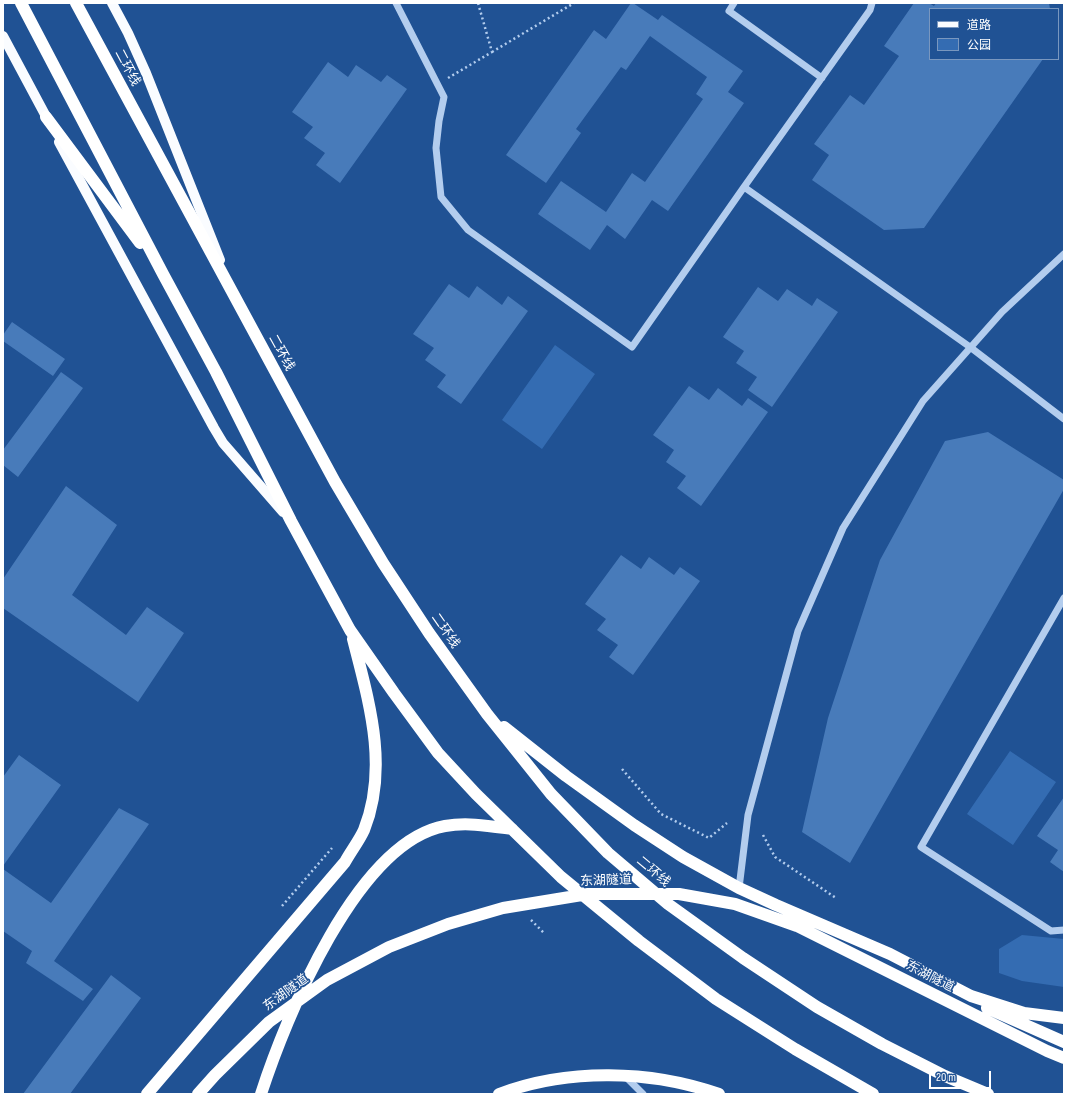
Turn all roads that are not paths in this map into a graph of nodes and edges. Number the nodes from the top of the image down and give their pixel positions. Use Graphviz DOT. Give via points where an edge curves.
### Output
graph roads {
  1 [pos="21,3"];
  2 [pos="76,3"];
  3 [pos="112,3"];
  4 [pos="396,3"];
  5 [pos="734,3"];
  6 [pos="872,3"];
  7 [pos="3,36"];
  8 [pos="822,78"];
  9 [pos="46,117"];
  10 [pos="744,187"];
  11 [pos="1064,254"];
  12 [pos="163,274"];
  13 [pos="235,297"];
  14 [pos="970,347"];
  15 [pos="1064,419"];
  16 [pos="291,521"];
  17 [pos="1064,598"];
  18 [pos="350,630"];
  19 [pos="487,714"];
  20 [pos="512,829"];
  21 [pos="739,888"];
  22 [pos="797,926"];
  23 [pos="1064,930"];
  24 [pos="1064,1018"];
  25 [pos="1064,1042"];
  26 [pos="1064,1058"];
  27 [pos="625,1076"];
  28 [pos="714,1093"];
  29 [pos="147,1094"];
  30 [pos="198,1094"];
  31 [pos="261,1094"];
  32 [pos="499,1094"];
  33 [pos="643,1094"];
  34 [pos="873,1094"];
  35 [pos="988,1094"];
  1 -- 12 [label="highway"];
  2 -- 13 [label="highway, 二环线"];
  3 -- 13 [label="main road" via="146,73"];
  4 -- 10 [label="street" via="444,97 436,148 441,197 468,230 632,347"];
  5 -- 8 [label="street" via="728,10"];
  6 -- 8 [label="street" via="870,10"];
  7 -- 9 [label="main road"];
  8 -- 10 [label="street"];
  9 -- 12 [label="highway"];
  9 -- 16 [label="main road" via="214,428"];
  10 -- 14 [label="street"];
  11 -- 14 [label="street" via="1002,312"];
  12 -- 16 [label="highway"];
  13 -- 19 [label="highway, 二环线" via="335,482 383,563"];
  14 -- 15 [label="street"];
  14 -- 21 [label="street" via="923,401 843,528 798,632 748,815"];
  16 -- 18 [label="highway"];
  17 -- 23 [label="street" via="921,847 1051,931"];
  18 -- 20 [label="highway" via="438,753"];
  18 -- 29 [label="highway" via="370,710 376,748 376,776 372,802 363,831 345,862"];
  19 -- 21 [label="highway" via="634,825 683,857"];
  19 -- 35 [label="highway, 二环线" via="551,794 608,853 668,904 742,958 817,1007 944,1076"];
  20 -- 31 [label="highway" via="476,825 445,826 421,834 381,865 358,894 326,944 291,1014"];
  20 -- 34 [label="highway" via="562,877 639,941 716,999"];
  21 -- 24 [label="highway" via="890,954 971,996 1024,1013"];
  22 -- 25 [label="highway"];
  22 -- 26 [label="highway, 东湖隧道"];
  22 -- 30 [label="highway, 东湖隧道" via="735,904 679,894 588,894 496,910 448,924 389,947 327,980 269,1022"];
  27 -- 28 [label="highway" via="674,1082"];
  27 -- 32 [label="highway" via="565,1078"];
  27 -- 33 [label="street"];
}
